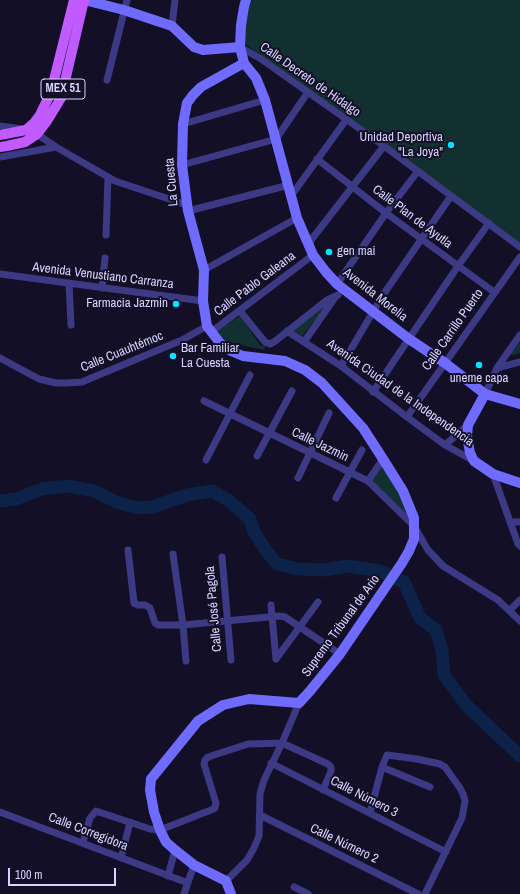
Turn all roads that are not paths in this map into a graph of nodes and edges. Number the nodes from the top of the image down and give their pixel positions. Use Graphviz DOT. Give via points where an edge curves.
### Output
graph roads {
  1 [pos="74,0"];
  2 [pos="84,0"];
  3 [pos="127,0"];
  4 [pos="175,0"];
  5 [pos="246,0"];
  6 [pos="124,10"];
  7 [pos="172,26"];
  8 [pos="240,47"];
  9 [pos="244,63"];
  10 [pos="107,80"];
  11 [pos="308,92"];
  12 [pos="265,100"];
  13 [pos="346,120"];
  14 [pos="183,124"];
  15 [pos="0,126"];
  16 [pos="26,130"];
  17 [pos="37,134"];
  18 [pos="0,135"];
  19 [pos="276,139"];
  20 [pos="0,146"];
  21 [pos="384,146"];
  22 [pos="56,147"];
  23 [pos="0,157"];
  24 [pos="317,159"];
  25 [pos="182,165"];
  26 [pos="418,171"];
  27 [pos="108,177"];
  28 [pos="289,185"];
  29 [pos="352,187"];
  30 [pos="291,196"];
  31 [pos="451,196"];
  32 [pos="187,208"];
  33 [pos="386,213"];
  34 [pos="298,218"];
  35 [pos="488,223"];
  36 [pos="106,235"];
  37 [pos="422,240"];
  38 [pos="308,244"];
  39 [pos="520,247"];
  40 [pos="313,254"];
  41 [pos="520,257"];
  42 [pos="104,258"];
  43 [pos="458,266"];
  44 [pos="204,270"];
  45 [pos="0,274"];
  46 [pos="70,283"];
  47 [pos="102,288"];
  48 [pos="339,289"];
  49 [pos="494,292"];
  50 [pos="203,300"];
  51 [pos="240,311"];
  52 [pos="374,311"];
  53 [pos="70,325"];
  54 [pos="209,329"];
  55 [pos="287,331"];
  56 [pos="520,335"];
  57 [pos="410,339"];
  58 [pos="304,342"];
  59 [pos="0,358"];
  60 [pos="520,362"];
  61 [pos="445,363"];
  62 [pos="341,366"];
  63 [pos="497,368"];
  64 [pos="250,375"];
  65 [pos="292,391"];
  66 [pos="373,392"];
  67 [pos="486,394"];
  68 [pos="204,401"];
  69 [pos="520,404"];
  70 [pos="329,413"];
  71 [pos="230,415"];
  72 [pos="407,417"];
  73 [pos="468,425"];
  74 [pos="269,434"];
  75 [pos="445,445"];
  76 [pos="362,450"];
  77 [pos="310,453"];
  78 [pos="257,456"];
  79 [pos="383,459"];
  80 [pos="206,460"];
  81 [pos="474,462"];
  82 [pos="349,472"];
  83 [pos="492,474"];
  84 [pos="298,478"];
  85 [pos="368,481"];
  86 [pos="520,483"];
  87 [pos="336,498"];
  88 [pos="510,522"];
  89 [pos="520,522"];
  90 [pos="414,526"];
  91 [pos="520,546"];
  92 [pos="128,550"];
  93 [pos="173,554"];
  94 [pos="222,557"];
  95 [pos="520,600"];
  96 [pos="318,602"];
  97 [pos="271,605"];
  98 [pos="510,610"];
  99 [pos="273,616"];
  100 [pos="228,620"];
  101 [pos="520,621"];
  102 [pos="183,625"];
  103 [pos="300,627"];
  104 [pos="340,654"];
  105 [pos="231,660"];
  106 [pos="186,661"];
  107 [pos="299,703"];
  108 [pos="282,743"];
  109 [pos="271,763"];
  110 [pos="382,767"];
  111 [pos="430,787"];
  112 [pos="324,790"];
  113 [pos="0,812"];
  114 [pos="370,813"];
  115 [pos="260,815"];
  116 [pos="130,822"];
  117 [pos="160,830"];
  118 [pos="83,842"];
  119 [pos="175,850"];
  120 [pos="446,852"];
  121 [pos="121,858"];
  122 [pos="194,866"];
  123 [pos="168,876"];
  124 [pos="226,881"];
  125 [pos="188,883"];
  126 [pos="294,887"];
  127 [pos="184,894"];
  128 [pos="230,894"];
  129 [pos="308,894"];
  130 [pos="418,894"];
  131 [pos="425,894"];
  1 -- 16 [label="main road, MEX 51" via="51,92 40,115"];
  2 -- 6 [label="street"];
  2 -- 17 [label="main road, MEX 51" via="61,98"];
  3 -- 6 [label="street"];
  4 -- 7 [label="street"];
  5 -- 8 [label="street"];
  6 -- 7 [label="street"];
  6 -- 10 [label="street"];
  7 -- 8 [label="street" via="194,47 203,50"];
  8 -- 9 [label="street"];
  8 -- 11 [label="street, Calle Decreto de Hidalgo" via="261,58"];
  9 -- 12 [label="street, Avenida Morelia" via="256,78"];
  9 -- 14 [label="street, La Cuesta" via="201,87 188,103"];
  11 -- 13 [label="street, Calle Decreto de Hidalgo"];
  11 -- 19 [label="street"];
  12 -- 14 [label="street"];
  12 -- 19 [label="street, Avenida Morelia"];
  13 -- 21 [label="street, Calle Decreto de Hidalgo"];
  13 -- 24 [label="street"];
  14 -- 25 [label="street, La Cuesta"];
  15 -- 16 [label="street"];
  16 -- 18 [label="main road"];
  17 -- 20 [label="main road, MEX 51" via="25,142"];
  17 -- 22 [label="street"];
  19 -- 25 [label="street"];
  19 -- 28 [label="street, Avenida Morelia"];
  21 -- 26 [label="street, Calle Decreto de Hidalgo"];
  21 -- 29 [label="street, Calle Pablo Galeana"];
  22 -- 23 [label="street"];
  22 -- 27 [label="street"];
  24 -- 29 [label="street, Calle Plan de Ayutla"];
  24 -- 30 [label="street"];
  25 -- 32 [label="street, La Cuesta"];
  26 -- 31 [label="street, Calle Decreto de Hidalgo"];
  26 -- 33 [label="street"];
  27 -- 32 [label="street"];
  27 -- 36 [label="street"];
  28 -- 30 [label="street, Avenida Morelia"];
  28 -- 32 [label="street"];
  29 -- 33 [label="street, Calle Plan de Ayutla"];
  29 -- 38 [label="street, Calle Pablo Galeana"];
  30 -- 34 [label="street, Avenida Morelia"];
  31 -- 35 [label="street, Calle Decreto de Hidalgo"];
  31 -- 37 [label="street"];
  32 -- 44 [label="street, La Cuesta"];
  33 -- 37 [label="street, Calle Plan de Ayutla"];
  33 -- 48 [label="street"];
  34 -- 38 [label="street, Avenida Morelia"];
  34 -- 44 [label="street"];
  35 -- 39 [label="street, Calle Decreto de Hidalgo"];
  35 -- 43 [label="street"];
  37 -- 43 [label="street, Calle Plan de Ayutla"];
  37 -- 52 [label="street"];
  38 -- 40 [label="street, Avenida Morelia"];
  40 -- 48 [label="street, Avenida Morelia"];
  40 -- 51 [label="street, Calle Pablo Galeana"];
  41 -- 49 [label="street, Calle Carrillo Puerto"];
  42 -- 47 [label="street"];
  43 -- 49 [label="street, Calle Plan de Ayutla"];
  43 -- 57 [label="street"];
  44 -- 50 [label="street, La Cuesta"];
  45 -- 46 [label="street, Avenida Venustiano Carranza"];
  46 -- 47 [label="street, Avenida Venustiano Carranza"];
  46 -- 53 [label="street"];
  47 -- 50 [label="street, Avenida Venustiano Carranza"];
  48 -- 52 [label="street, Avenida Morelia"];
  48 -- 55 [label="street"];
  48 -- 58 [label="street"];
  49 -- 61 [label="street, Calle Carrillo Puerto"];
  50 -- 54 [label="street, La Cuesta"];
  51 -- 54 [label="street, Calle Pablo Galeana"];
  51 -- 55 [label="street" via="270,344"];
  52 -- 57 [label="street, Avenida Morelia"];
  52 -- 62 [label="street"];
  54 -- 59 [label="street, Calle Cuauhtémoc" via="82,382 66,384 39,379"];
  54 -- 79 [label="street" via="220,343 231,351 243,356 285,361 305,370 322,383 363,428"];
  55 -- 58 [label="street, Avenida Ciudad de la Independencia"];
  56 -- 63 [label="street"];
  57 -- 61 [label="street, Avenida Morelia"];
  57 -- 66 [label="street"];
  58 -- 62 [label="street, Avenida Ciudad de la Independencia"];
  60 -- 63 [label="street"];
  61 -- 67 [label="street, Avenida Morelia"];
  61 -- 72 [label="street, Calle Carrillo Puerto"];
  62 -- 66 [label="street, Avenida Ciudad de la Independencia"];
  63 -- 67 [label="street"];
  64 -- 71 [label="street"];
  65 -- 74 [label="street"];
  66 -- 72 [label="street, Avenida Ciudad de la Independencia"];
  67 -- 69 [label="street, Avenida Morelia"];
  67 -- 73 [label="street"];
  68 -- 71 [label="street, Calle Jazmin"];
  70 -- 77 [label="street"];
  71 -- 74 [label="street, Calle Jazmin"];
  71 -- 80 [label="street"];
  72 -- 75 [label="street, Avenida Ciudad de la Independencia"];
  73 -- 75 [label="street"];
  73 -- 81 [label="street" via="467,436"];
  74 -- 77 [label="street, Calle Jazmin"];
  74 -- 78 [label="street"];
  75 -- 81 [label="street, Avenida Ciudad de la Independencia"];
  76 -- 82 [label="street"];
  77 -- 82 [label="street, Calle Jazmin"];
  77 -- 84 [label="street"];
  79 -- 85 [label="street"];
  79 -- 90 [label="street" via="403,491 414,518"];
  81 -- 83 [label="street, Avenida Ciudad de la Independencia"];
  82 -- 85 [label="street, Calle Jazmin"];
  82 -- 87 [label="street"];
  83 -- 86 [label="street, Avenida Ciudad de la Independencia"];
  83 -- 88 [label="street"];
  85 -- 90 [label="street, Calle Jazmin"];
  88 -- 89 [label="street"];
  88 -- 91 [label="street"];
  90 -- 98 [label="street, Calle Jazmin" via="428,550 443,566"];
  90 -- 104 [label="street, Supremo Tribunal de Ario" via="414,539 409,551"];
  92 -- 102 [label="street" via="134,603 150,608 155,624"];
  93 -- 102 [label="street"];
  94 -- 100 [label="street, Calle José Pagola"];
  95 -- 98 [label="street"];
  96 -- 103 [label="street"];
  97 -- 99 [label="street"];
  98 -- 101 [label="street, Calle Jazmin"];
  99 -- 100 [label="street"];
  99 -- 103 [label="street" via="285,617"];
  99 -- 103 [label="street" via="276,660"];
  100 -- 102 [label="street"];
  100 -- 105 [label="street, Calle José Pagola"];
  102 -- 106 [label="street"];
  103 -- 104 [label="street"];
  104 -- 107 [label="street, Supremo Tribunal de Ario"];
  107 -- 108 [label="street"];
  107 -- 117 [label="street" via="249,699 223,705 198,721 151,779 151,801"];
  108 -- 109 [label="street"];
  108 -- 112 [label="street" via="331,767"];
  108 -- 117 [label="street" via="248,744 208,757 204,764 216,803 215,808"];
  109 -- 112 [label="street, Calle Número 3"];
  109 -- 115 [label="street" via="260,794"];
  110 -- 111 [label="street"];
  110 -- 114 [label="street"];
  110 -- 120 [label="street" via="387,755 417,758 445,767 464,794 465,801 462,818"];
  112 -- 114 [label="street, Calle Número 3"];
  113 -- 118 [label="street, Calle Corregidora"];
  114 -- 120 [label="street, Calle Número 3"];
  115 -- 124 [label="street" via="254,848 247,860"];
  115 -- 130 [label="street, Calle Número 2"];
  116 -- 117 [label="street"];
  116 -- 118 [label="street" via="96,811 90,818"];
  116 -- 121 [label="street"];
  117 -- 119 [label="street" via="166,842"];
  118 -- 121 [label="street, Calle Corregidora"];
  119 -- 122 [label="street"];
  119 -- 123 [label="street"];
  120 -- 131 [label="street"];
  121 -- 123 [label="street, Calle Corregidora"];
  122 -- 124 [label="street"];
  122 -- 125 [label="street"];
  123 -- 125 [label="street, Calle Corregidora"];
  124 -- 128 [label="street"];
  125 -- 127 [label="street"];
  126 -- 129 [label="street"];
}
